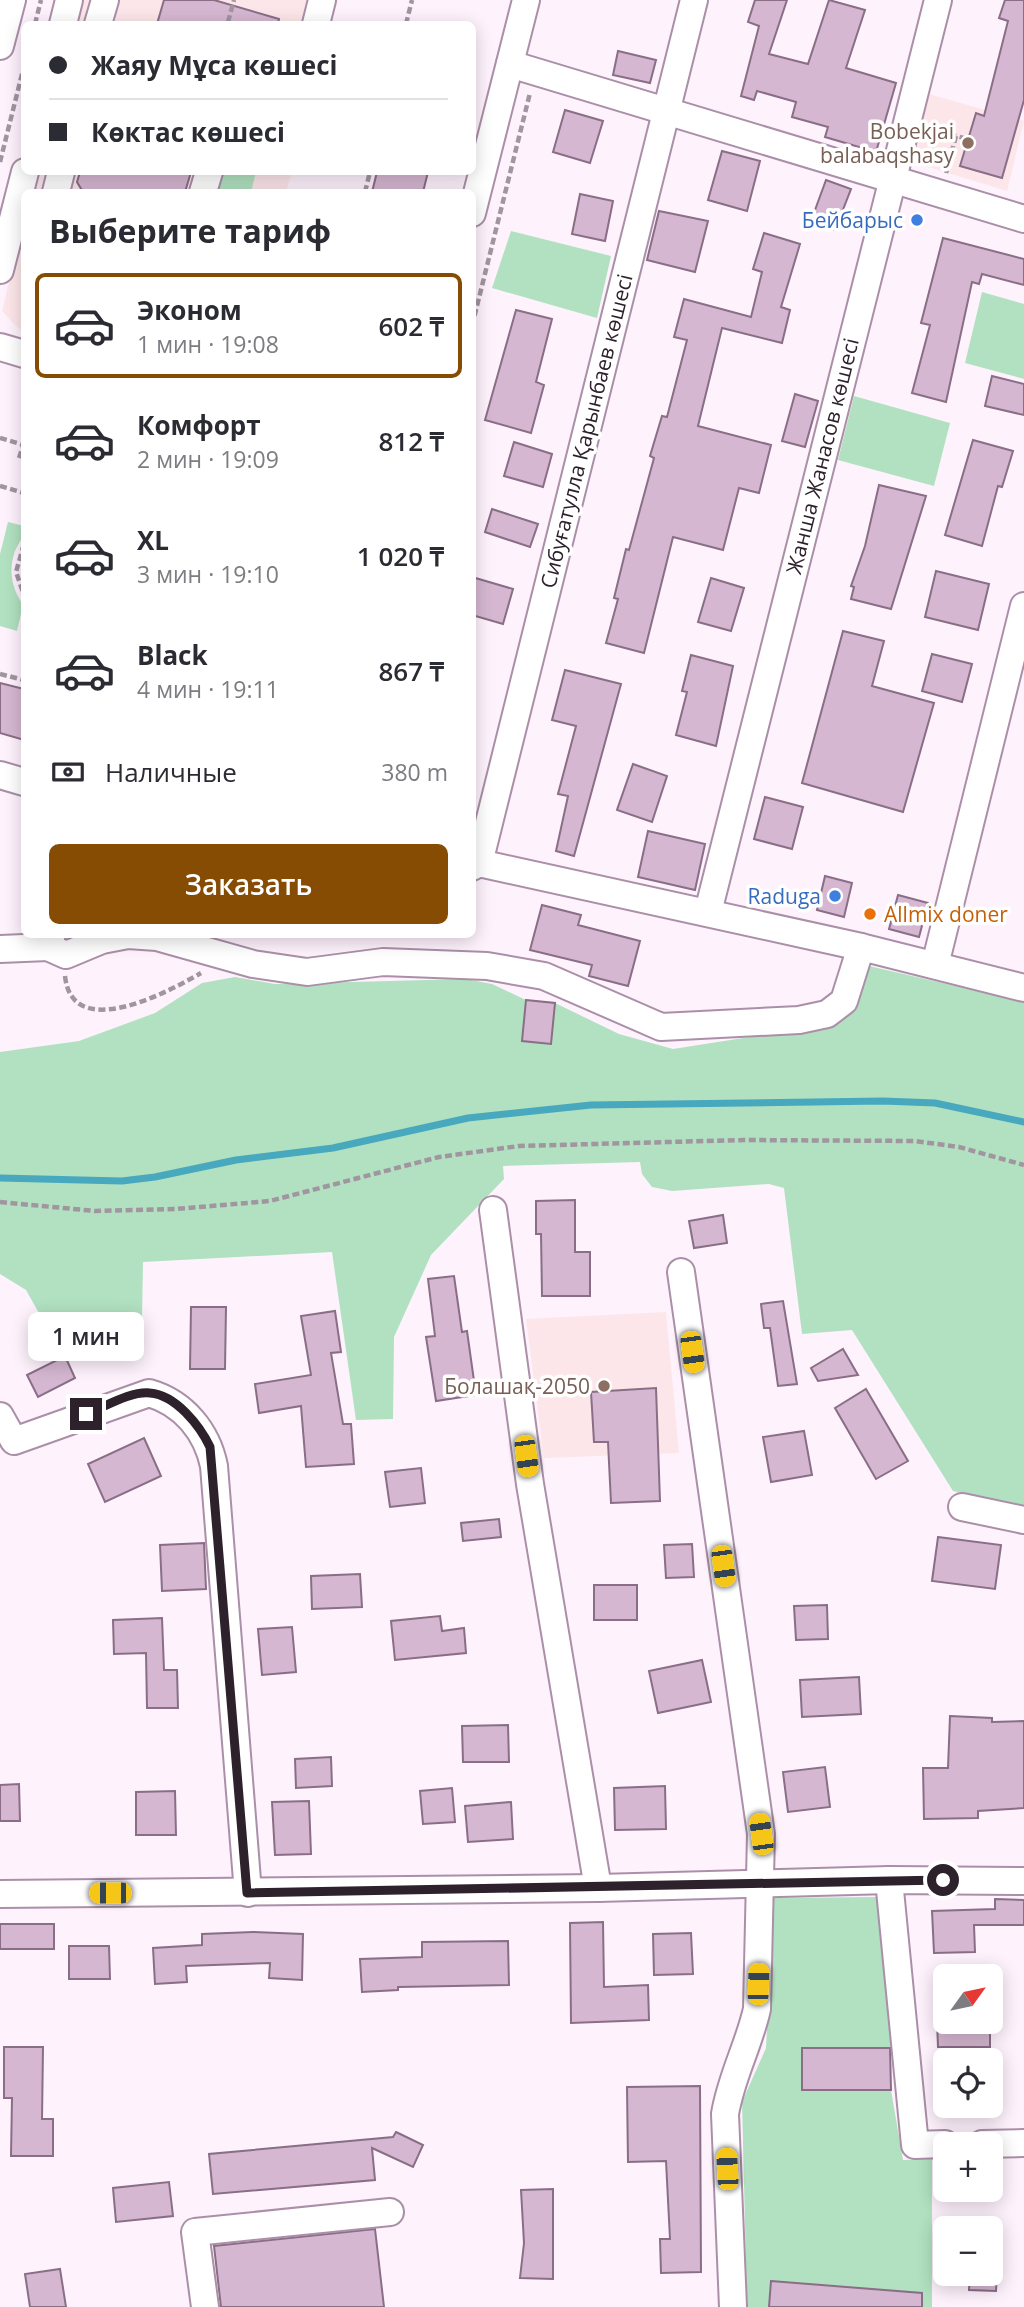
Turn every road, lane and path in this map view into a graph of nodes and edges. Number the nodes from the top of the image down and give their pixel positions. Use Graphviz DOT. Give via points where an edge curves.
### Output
graph roads {
  1 [pos="12,0"];
  2 [pos="41,0"];
  3 [pos="105,0"];
  4 [pos="234,0"];
  5 [pos="322,0"];
  6 [pos="412,0"];
  7 [pos="526,0"];
  8 [pos="694,0"];
  9 [pos="938,0"];
  10 [pos="36,21"];
  11 [pos="99,21"];
  12 [pos="228,21"];
  13 [pos="317,21"];
  14 [pos="407,21"];
  15 [pos="0,46"];
  16 [pos="510,64"];
  17 [pos="535,73"];
  18 [pos="21,78"];
  19 [pos="666,111"];
  20 [pos="968,139"];
  21 [pos="0,162"];
  22 [pos="24,175"];
  23 [pos="891,180"];
  24 [pos="941,195"];
  25 [pos="476,197"];
  26 [pos="1024,219"];
  27 [pos="0,270"];
  28 [pos="476,310"];
  29 [pos="0,347"];
  30 [pos="21,353"];
  31 [pos="0,438"];
  32 [pos="21,443"];
  33 [pos="21,452"];
  34 [pos="19,458"];
  35 [pos="0,486"];
  36 [pos="21,492"];
  37 [pos="21,554"];
  38 [pos="21,586"];
  39 [pos="1024,606"];
  40 [pos="0,674"];
  41 [pos="21,679"];
  42 [pos="0,775"];
  43 [pos="21,781"];
  44 [pos="476,861"];
  45 [pos="476,865"];
  46 [pos="708,912"];
  47 [pos="112,938"];
  48 [pos="161,938"];
  49 [pos="55,945"];
  50 [pos="862,947"];
  51 [pos="0,948"];
  52 [pos="935,965"];
  53 [pos="210,969"];
  54 [pos="1024,988"];
  55 [pos="1024,1165"];
  56 [pos="0,1202"];
  57 [pos="493,1210"];
  58 [pos="681,1272"];
  59 [pos="0,1416"];
  60 [pos="962,1507"];
  61 [pos="1024,1520"];
  62 [pos="889,1880"];
  63 [pos="1024,1881"];
  64 [pos="761,1883"];
  65 [pos="598,1888"];
  66 [pos="247,1893"];
  67 [pos="0,1894"];
  68 [pos="1024,2143"];
  69 [pos="933,2144"];
  70 [pos="1003,2144"];
  71 [pos="390,2211"];
  72 [pos="205,2307"];
  73 [pos="733,2307"];
  1 -- 15 [label="street"];
  2 -- 10 [label="path"];
  3 -- 11 [label="street"];
  4 -- 12 [label="path"];
  5 -- 13 [label="street"];
  6 -- 14 [label="path"];
  7 -- 16 [label="street"];
  8 -- 19 [label="street, Сибуғатулла Қарынбаев көшесі"];
  9 -- 23 [label="street, Жанша Жанасов көшесі"];
  16 -- 17 [label="street"];
  16 -- 25 [label="street"];
  17 -- 19 [label="street"];
  17 -- 28 [label="path"];
  18 -- 21 [label="path"];
  19 -- 23 [label="street"];
  19 -- 44 [label="street, Сибуғатулла Қарынбаев көшесі"];
  20 -- 24 [label="path" via="956,136"];
  22 -- 27 [label="street"];
  23 -- 24 [label="street"];
  23 -- 46 [label="street, Жанша Жанасов көшесі"];
  24 -- 26 [label="street"];
  29 -- 30 [label="street"];
  31 -- 32 [label="path"];
  33 -- 34 [label="path"];
  35 -- 36 [label="path"];
  37 -- 38 [label="path" via="16,572"];
  39 -- 52 [label="street"];
  40 -- 41 [label="path"];
  42 -- 43 [label="street"];
  45 -- 46 [label="street"];
  46 -- 50 [label="street"];
  47 -- 49 [label="street"];
  48 -- 50 [label="street" via="253,964 307,972 383,962 544,975 661,1027 799,1020 827,1014 844,1001"];
  49 -- 51 [label="street"];
  49 -- 53 [label="path" via="70,993 89,1009 146,1001"];
  50 -- 52 [label="street"];
  52 -- 54 [label="street"];
  55 -- 56 [label="path" via="959,1147 915,1141 519,1146 439,1157 270,1201 95,1211"];
  57 -- 65 [label="street" via="530,1484"];
  58 -- 64 [label="street" via="761,1834"];
  59 -- 66 [label="street" via="14,1441 149,1393 180,1409 202,1431 214,1466"];
  60 -- 61 [label="street"];
  62 -- 63 [label="street"];
  62 -- 64 [label="street"];
  62 -- 69 [label="street" via="915,2145"];
  64 -- 65 [label="street"];
  64 -- 73 [label="street" via="757,2009 725,2114"];
  65 -- 66 [label="street"];
  66 -- 67 [label="street"];
  68 -- 70 [label="street"];
  71 -- 72 [label="street" via="195,2232"];
}
